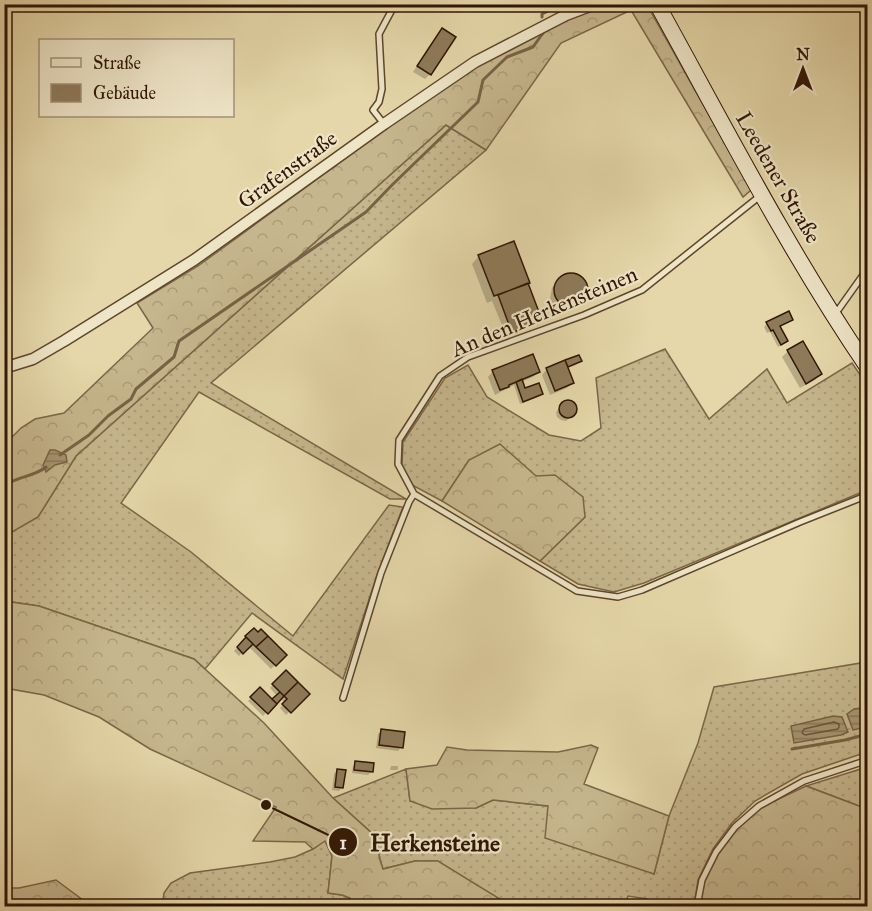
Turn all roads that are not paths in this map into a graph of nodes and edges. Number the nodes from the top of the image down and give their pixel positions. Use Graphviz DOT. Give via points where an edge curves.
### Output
graph roads {
  1 [pos="395,4"];
  2 [pos="595,4"];
  3 [pos="657,4"];
  4 [pos="384,124"];
  5 [pos="762,194"];
  6 [pos="867,268"];
  7 [pos="833,317"];
  8 [pos="4,368"];
  9 [pos="867,368"];
  10 [pos="414,494"];
  11 [pos="867,495"];
  12 [pos="344,698"];
  13 [pos="867,760"];
  14 [pos="697,906"];
  1 -- 4 [label="lane" via="379,34 382,89 373,110"];
  2 -- 4 [label="street, Grafenstraße" via="475,62"];
  3 -- 5 [label="street, Leedener Straße"];
  4 -- 8 [label="street, Grafenstraße" via="194,260 33,359"];
  5 -- 7 [label="street, Leedener Straße"];
  5 -- 10 [label="lane, An den Herkensteinen" via="642,290 468,357 440,376 399,440 398,464"];
  6 -- 7 [label="lane"];
  7 -- 9 [label="street, Leedener Straße"];
  10 -- 11 [label="lane" via="578,591 618,597"];
  10 -- 12 [label="lane" via="381,573"];
  13 -- 14 [label="lane" via="804,781 759,806 735,827 716,852 702,880"];
}
